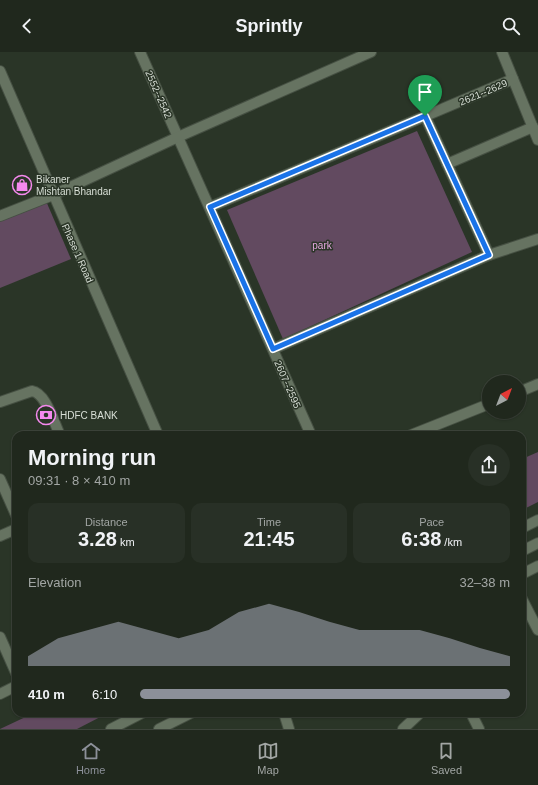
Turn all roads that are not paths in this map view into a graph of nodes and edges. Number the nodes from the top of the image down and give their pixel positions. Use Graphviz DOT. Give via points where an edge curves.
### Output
graph roads {
  1 [pos="140,52"];
  2 [pos="371,52"];
  3 [pos="502,52"];
  4 [pos="0,71"];
  5 [pos="513,79"];
  6 [pos="425,116"];
  7 [pos="534,121"];
  8 [pos="178,137"];
  9 [pos="538,140"];
  10 [pos="447,164"];
  11 [pos="53,195"];
  12 [pos="210,207"];
  13 [pos="0,216"];
  14 [pos="538,239"];
  15 [pos="489,255"];
  16 [pos="273,349"];
  17 [pos="538,384"];
  18 [pos="526,389"];
  19 [pos="0,402"];
  20 [pos="482,407"];
  21 [pos="58,431"];
  22 [pos="156,431"];
  23 [pos="309,431"];
  24 [pos="421,431"];
  25 [pos="0,479"];
  26 [pos="12,506"];
  27 [pos="538,520"];
  28 [pos="526,526"];
  29 [pos="12,531"];
  30 [pos="0,536"];
  31 [pos="538,543"];
  32 [pos="526,549"];
  33 [pos="538,566"];
  34 [pos="526,572"];
  35 [pos="526,607"];
  36 [pos="538,630"];
  37 [pos="0,637"];
  38 [pos="12,664"];
  39 [pos="12,688"];
  40 [pos="0,694"];
  41 [pos="134,717"];
  42 [pos="183,717"];
  43 [pos="285,717"];
  44 [pos="416,717"];
  45 [pos="473,717"];
  46 [pos="112,729"];
  47 [pos="159,729"];
  48 [pos="289,729"];
  49 [pos="403,729"];
  50 [pos="479,729"];
  1 -- 8 [label="street, 2552--2542"];
  2 -- 8 [label="street"];
  3 -- 5 [label="street"];
  4 -- 11 [label="street, Phase 1 Road"];
  5 -- 6 [label="street, 2621--2629"];
  5 -- 7 [label="street"];
  6 -- 10 [label="street"];
  6 -- 12 [label="street, 2621--2629"];
  7 -- 9 [label="street"];
  7 -- 10 [label="street"];
  8 -- 11 [label="street"];
  8 -- 12 [label="street, 2607--2595"];
  10 -- 15 [label="street"];
  11 -- 13 [label="street"];
  11 -- 22 [label="street, Phase 1 Road"];
  12 -- 16 [label="street, 2607--2595"];
  14 -- 15 [label="street"];
  15 -- 16 [label="street"];
  16 -- 23 [label="street, 2607--2595"];
  17 -- 18 [label="street"];
  19 -- 21 [label="street" via="32,391 37,392 44,400"];
  20 -- 24 [label="street"];
  25 -- 26 [label="street"];
  27 -- 28 [label="street"];
  29 -- 30 [label="street"];
  31 -- 32 [label="street"];
  33 -- 34 [label="street"];
  35 -- 36 [label="street"];
  37 -- 38 [label="street"];
  39 -- 40 [label="street"];
  41 -- 46 [label="street"];
  42 -- 47 [label="street"];
  43 -- 48 [label="street"];
  44 -- 49 [label="street"];
  45 -- 50 [label="street"];
}
